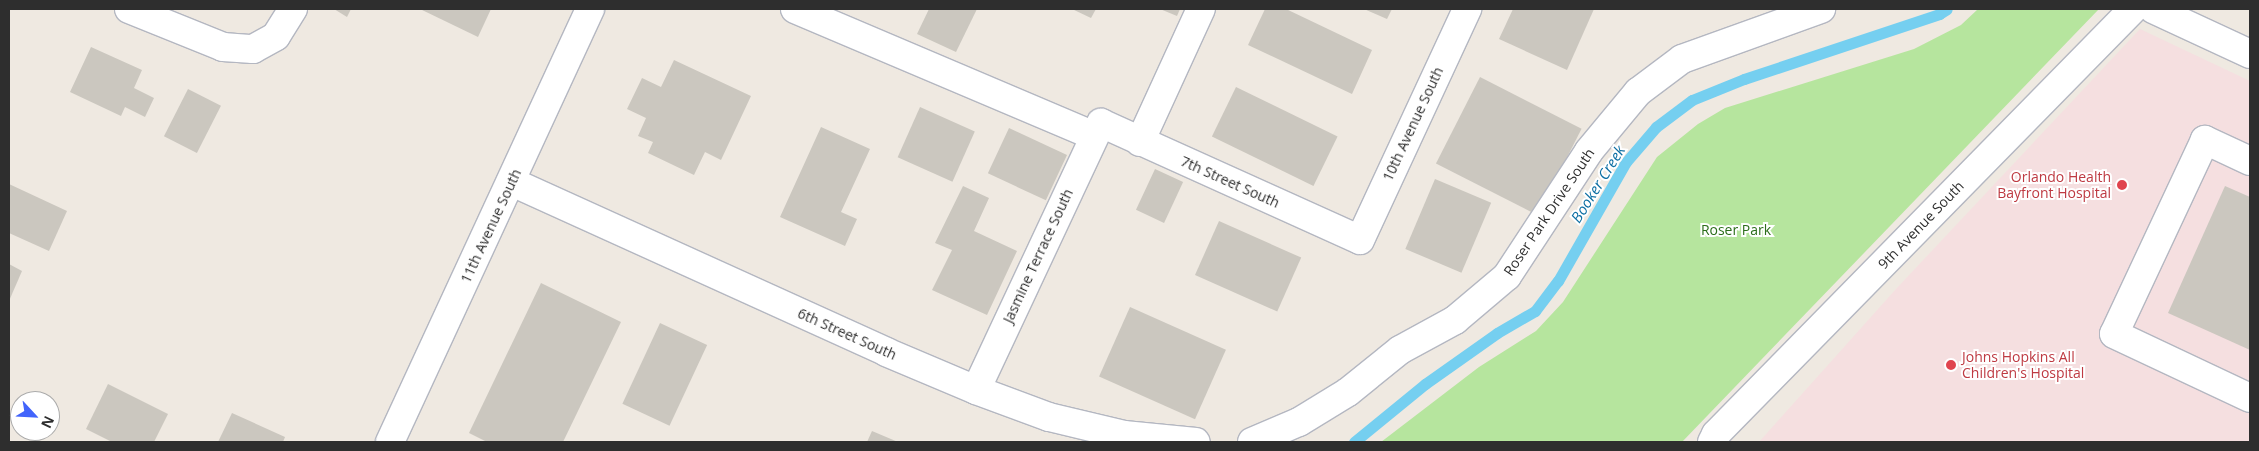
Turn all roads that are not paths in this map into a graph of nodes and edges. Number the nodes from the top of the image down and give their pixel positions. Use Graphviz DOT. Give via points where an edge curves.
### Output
graph roads {
  1 [pos="129,9"];
  2 [pos="293,9"];
  3 [pos="590,9"];
  4 [pos="795,9"];
  5 [pos="1201,9"];
  6 [pos="1467,9"];
  7 [pos="1821,9"];
  8 [pos="2133,9"];
  9 [pos="2153,9"];
  10 [pos="2250,54"];
  11 [pos="1098,130"];
  12 [pos="1140,142"];
  13 [pos="2250,161"];
  14 [pos="512,182"];
  15 [pos="1360,240"];
  16 [pos="976,390"];
  17 [pos="2250,398"];
  18 [pos="1306,432"];
  19 [pos="390,442"];
  20 [pos="1196,442"];
  21 [pos="1252,442"];
  22 [pos="1712,442"];
  1 -- 2 [label="street" via="223,47 253,49 276,36"];
  3 -- 14 [label="street, 11th Avenue South"];
  4 -- 11 [label="street, 7th Street South"];
  5 -- 12 [label="street"];
  6 -- 15 [label="street, 10th Avenue South"];
  7 -- 18 [label="street, Roser Park Drive South" via="1682,59 1638,92 1589,151 1507,276 1455,320 1400,350 1348,392"];
  8 -- 22 [label="street, 9th Avenue South" via="1716,434"];
  9 -- 10 [label="street"];
  11 -- 12 [label="street, 7th Street South"];
  11 -- 16 [label="street, Jasmine Terrace South"];
  12 -- 15 [label="street, 7th Street South"];
  13 -- 17 [label="street" via="2205,140 2114,334"];
  14 -- 16 [label="street, 6th Street South"];
  14 -- 19 [label="street, 11th Avenue South"];
  16 -- 20 [label="street, 6th Street South" via="1049,417 1124,435"];
  18 -- 21 [label="street, Roser Park Drive South"];
}
